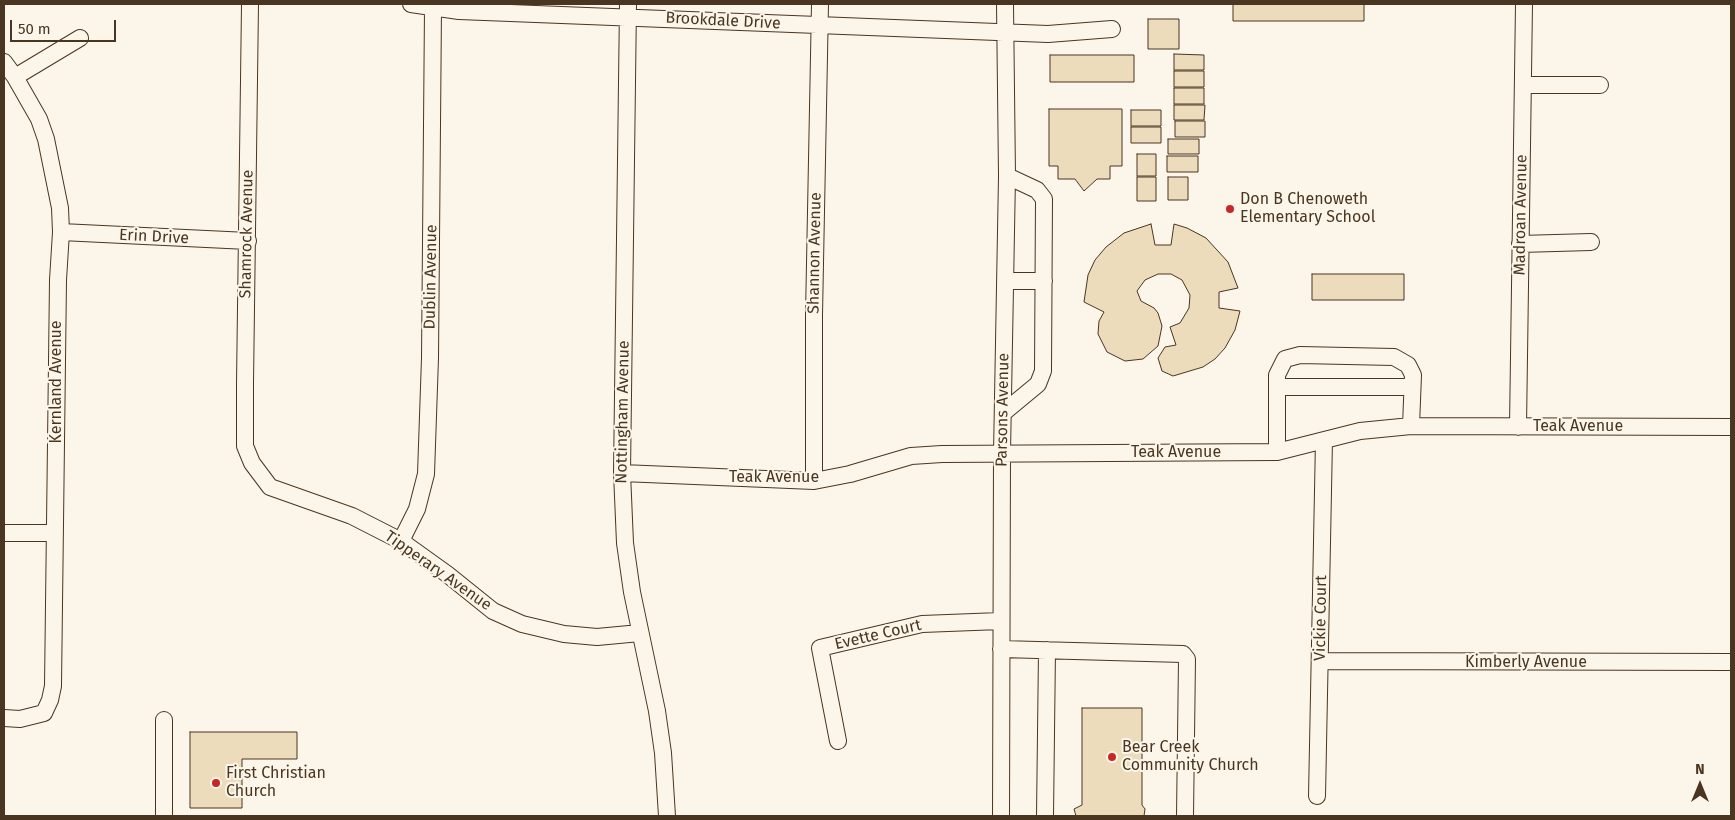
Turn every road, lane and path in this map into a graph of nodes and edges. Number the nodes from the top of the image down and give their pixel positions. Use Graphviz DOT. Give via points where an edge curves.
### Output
graph roads {
  1 [pos="250,4"];
  2 [pos="411,4"];
  3 [pos="820,4"];
  4 [pos="1005,4"];
  5 [pos="1524,4"];
  6 [pos="433,8"];
  7 [pos="628,10"];
  8 [pos="820,25"];
  9 [pos="1112,29"];
  10 [pos="1006,31"];
  11 [pos="80,38"];
  12 [pos="4,62"];
  13 [pos="15,77"];
  14 [pos="1523,85"];
  15 [pos="1600,85"];
  16 [pos="1007,176"];
  17 [pos="61,232"];
  18 [pos="248,241"];
  19 [pos="1591,242"];
  20 [pos="1520,244"];
  21 [pos="1005,281"];
  22 [pos="1044,281"];
  23 [pos="1277,387"];
  24 [pos="1412,387"];
  25 [pos="1002,413"];
  26 [pos="1411,426"];
  27 [pos="1518,427"];
  28 [pos="1731,427"];
  29 [pos="1324,440"];
  30 [pos="1277,452"];
  31 [pos="1002,453"];
  32 [pos="252,463"];
  33 [pos="622,472"];
  34 [pos="814,481"];
  35 [pos="4,533"];
  36 [pos="55,533"];
  37 [pos="400,541"];
  38 [pos="1000,621"];
  39 [pos="640,633"];
  40 [pos="1001,648"];
  41 [pos="1047,650"];
  42 [pos="1320,661"];
  43 [pos="1731,662"];
  44 [pos="4,718"];
  45 [pos="164,720"];
  46 [pos="838,741"];
  47 [pos="1317,796"];
  48 [pos="164,816"];
  49 [pos="667,816"];
  50 [pos="1001,816"];
  51 [pos="1045,816"];
  52 [pos="1185,816"];
  1 -- 18 [label="street, Shamrock Avenue"];
  2 -- 6 [label="street, Brookdale Drive"];
  3 -- 8 [label="street, Shannon Avenue"];
  4 -- 10 [label="street, Parsons Avenue"];
  5 -- 14 [label="street, Madroan Avenue"];
  6 -- 7 [label="street, Brookdale Drive"];
  6 -- 37 [label="street, Dublin Avenue" via="426,474 417,509"];
  7 -- 8 [label="street, Brookdale Drive"];
  7 -- 33 [label="street, Nottingham Avenue"];
  8 -- 10 [label="street, Brookdale Drive"];
  8 -- 34 [label="street, Shannon Avenue"];
  9 -- 10 [label="street, Brookdale Drive" via="1048,34"];
  10 -- 16 [label="street, Parsons Avenue"];
  11 -- 13 [label="street"];
  12 -- 13 [label="street, Kernland Avenue"];
  13 -- 17 [label="street, Kernland Avenue" via="39,119 46,140 60,208"];
  14 -- 15 [label="street"];
  14 -- 20 [label="street, Madroan Avenue"];
  16 -- 21 [label="street, Parsons Avenue"];
  16 -- 22 [label="street" via="1037,190 1044,198"];
  17 -- 18 [label="street, Erin Drive"];
  17 -- 36 [label="street, Kernland Avenue"];
  18 -- 32 [label="street, Shamrock Avenue" via="245,446"];
  19 -- 20 [label="street"];
  20 -- 27 [label="street, Madroan Avenue"];
  21 -- 22 [label="street"];
  21 -- 25 [label="street, Parsons Avenue"];
  22 -- 25 [label="street" via="1044,371 1038,384"];
  23 -- 24 [label="street"];
  23 -- 24 [label="street" via="1280,366 1285,359 1300,355 1394,357 1408,365 1413,375"];
  23 -- 30 [label="street"];
  24 -- 26 [label="street"];
  25 -- 31 [label="street, Parsons Avenue"];
  26 -- 27 [label="street, Teak Avenue"];
  26 -- 29 [label="street, Teak Avenue"];
  27 -- 28 [label="street, Teak Avenue"];
  29 -- 30 [label="street, Teak Avenue"];
  29 -- 42 [label="street, Vickie Court"];
  30 -- 31 [label="street, Teak Avenue"];
  31 -- 34 [label="street, Teak Avenue" via="911,456"];
  31 -- 38 [label="street, Parsons Avenue"];
  32 -- 37 [label="street, Tipperary Avenue" via="270,487 352,516"];
  33 -- 34 [label="street, Teak Avenue"];
  33 -- 39 [label="street, Nottingham Avenue" via="625,543"];
  35 -- 36 [label="street"];
  36 -- 44 [label="street, Kernland Avenue" via="53,686 50,700 44,713 20,719"];
  37 -- 39 [label="street, Tipperary Avenue" via="493,611 522,624 564,634 597,637"];
  38 -- 40 [label="street, Parsons Avenue"];
  38 -- 46 [label="street, Evette Court" via="922,624 820,648"];
  39 -- 49 [label="street, Nottingham Avenue" via="663,753"];
  40 -- 41 [label="street"];
  40 -- 50 [label="street, Parsons Avenue"];
  41 -- 51 [label="street"];
  41 -- 52 [label="street" via="1183,654 1187,659"];
  42 -- 43 [label="street, Kimberly Avenue"];
  42 -- 47 [label="street, Vickie Court"];
  45 -- 48 [label="street"];
}
